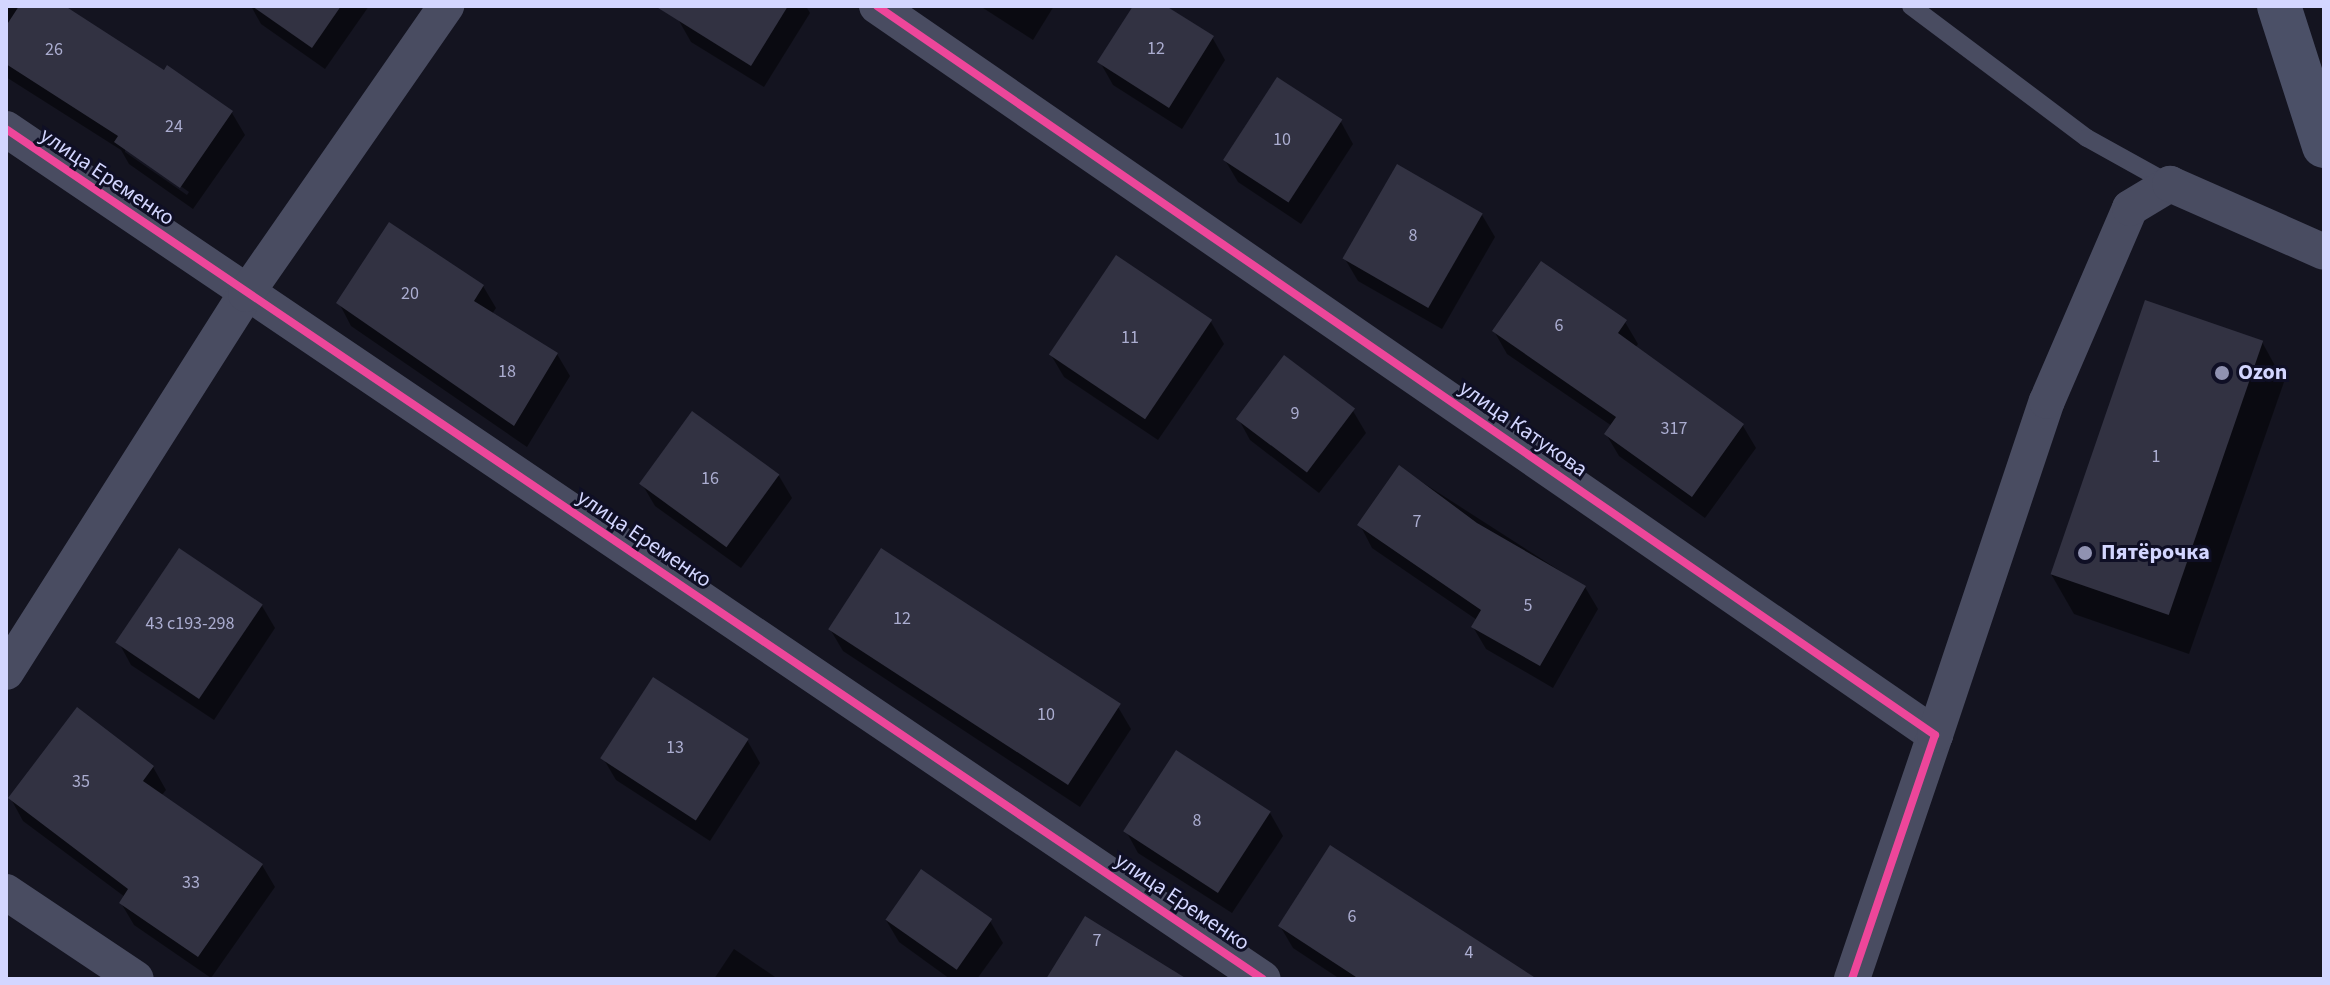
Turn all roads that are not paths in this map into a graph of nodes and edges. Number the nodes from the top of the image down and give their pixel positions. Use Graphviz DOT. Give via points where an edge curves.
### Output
graph roads {
  1 [pos="446,6"];
  2 [pos="877,6"];
  3 [pos="1911,6"];
  4 [pos="2279,6"];
  5 [pos="6,129"];
  6 [pos="2324,146"];
  7 [pos="2170,184"];
  8 [pos="2324,252"];
  9 [pos="246,294"];
  10 [pos="6,672"];
  11 [pos="1935,735"];
  12 [pos="6,892"];
  13 [pos="136,979"];
  14 [pos="1263,979"];
  15 [pos="1852,979"];
  1 -- 9 [label="street"];
  2 -- 11 [label="street, улица Катукова"];
  3 -- 7 [label="lane" via="2087,138"];
  4 -- 6 [label="main road"];
  5 -- 9 [label="street, улица Еременко"];
  7 -- 8 [label="street"];
  7 -- 11 [label="street" via="2130,208 2047,401"];
  9 -- 10 [label="street"];
  9 -- 14 [label="street, улица Еременко"];
  11 -- 15 [label="street"];
  12 -- 13 [label="street"];
}
